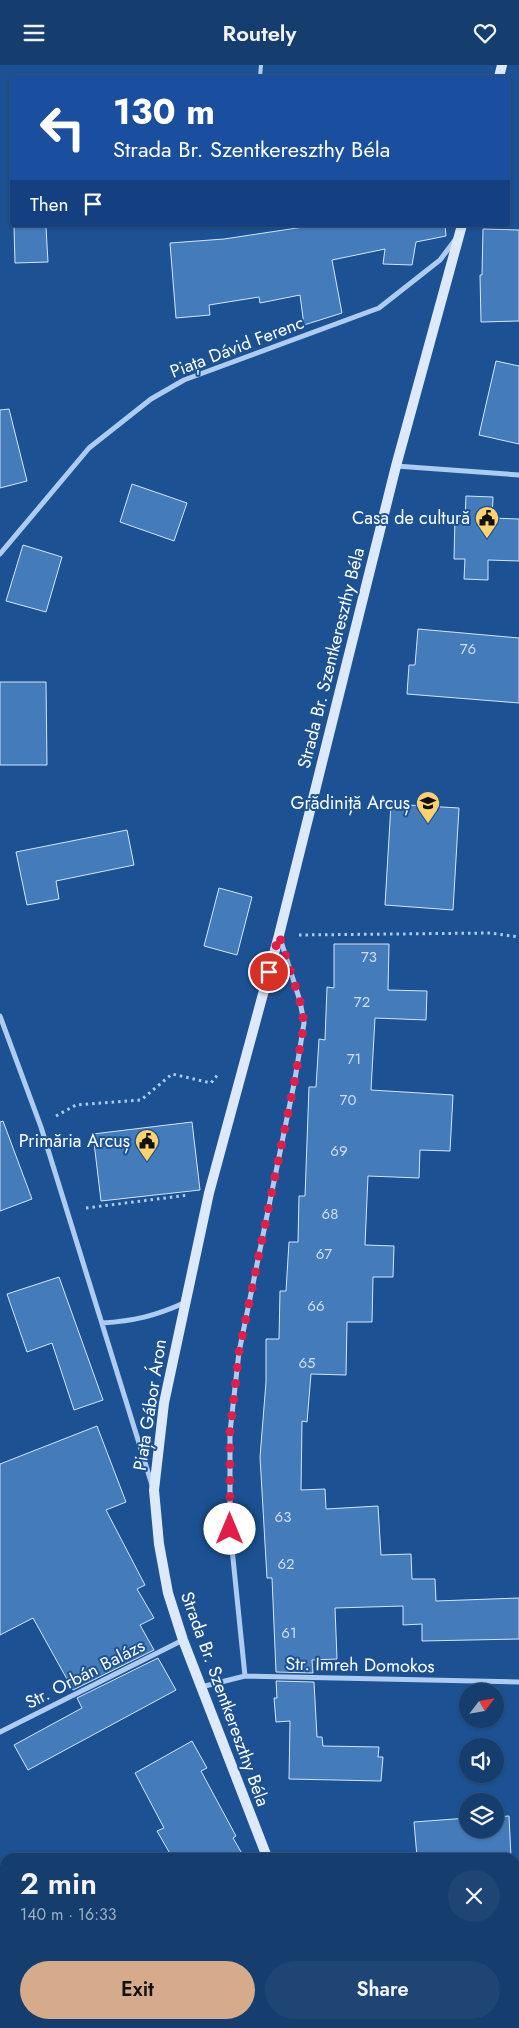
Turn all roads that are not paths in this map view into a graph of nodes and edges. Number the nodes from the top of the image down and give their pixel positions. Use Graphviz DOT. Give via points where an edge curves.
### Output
graph roads {
  1 [pos="461,229"];
  2 [pos="396,465"];
  3 [pos="519,475"];
  4 [pos="0,554"];
  5 [pos="279,935"];
  6 [pos="0,1016"];
  7 [pos="234,1100"];
  8 [pos="184,1303"];
  9 [pos="102,1323"];
  10 [pos="154,1490"];
  11 [pos="183,1640"];
  12 [pos="245,1676"];
  13 [pos="519,1682"];
  14 [pos="201,1687"];
  15 [pos="0,1732"];
  16 [pos="265,1853"];
  1 -- 2 [label="street, Strada Br. Szentkereszthy Béla"];
  1 -- 4 [label="street, Piața Dávid Ferenc" via="440,260 379,308 184,380 151,399 89,448"];
  2 -- 3 [label="street"];
  2 -- 5 [label="street, Strada Br. Szentkereszthy Béla"];
  5 -- 7 [label="street, Strada Br. Szentkereszthy Béla"];
  5 -- 12 [label="street" via="304,1023 239,1352 230,1432 230,1529"];
  6 -- 9 [label="street, Piața Gábor Áron" via="41,1127"];
  7 -- 8 [label="street, Piața Gábor Áron"];
  8 -- 9 [label="street" via="156,1315"];
  8 -- 10 [label="street, Piața Gábor Áron" via="164,1403"];
  9 -- 10 [label="street, Piața Gábor Áron"];
  10 -- 11 [label="street, Strada Br. Szentkereszthy Béla" via="168,1593"];
  11 -- 14 [label="street, Strada Br. Szentkereszthy Béla"];
  11 -- 15 [label="street, Str. Orbán Balázs"];
  12 -- 13 [label="street, Str. Imreh Domokos"];
  12 -- 14 [label="street, Str. Imreh Domokos"];
  14 -- 16 [label="street, Strada Br. Szentkereszthy Béla"];
}
